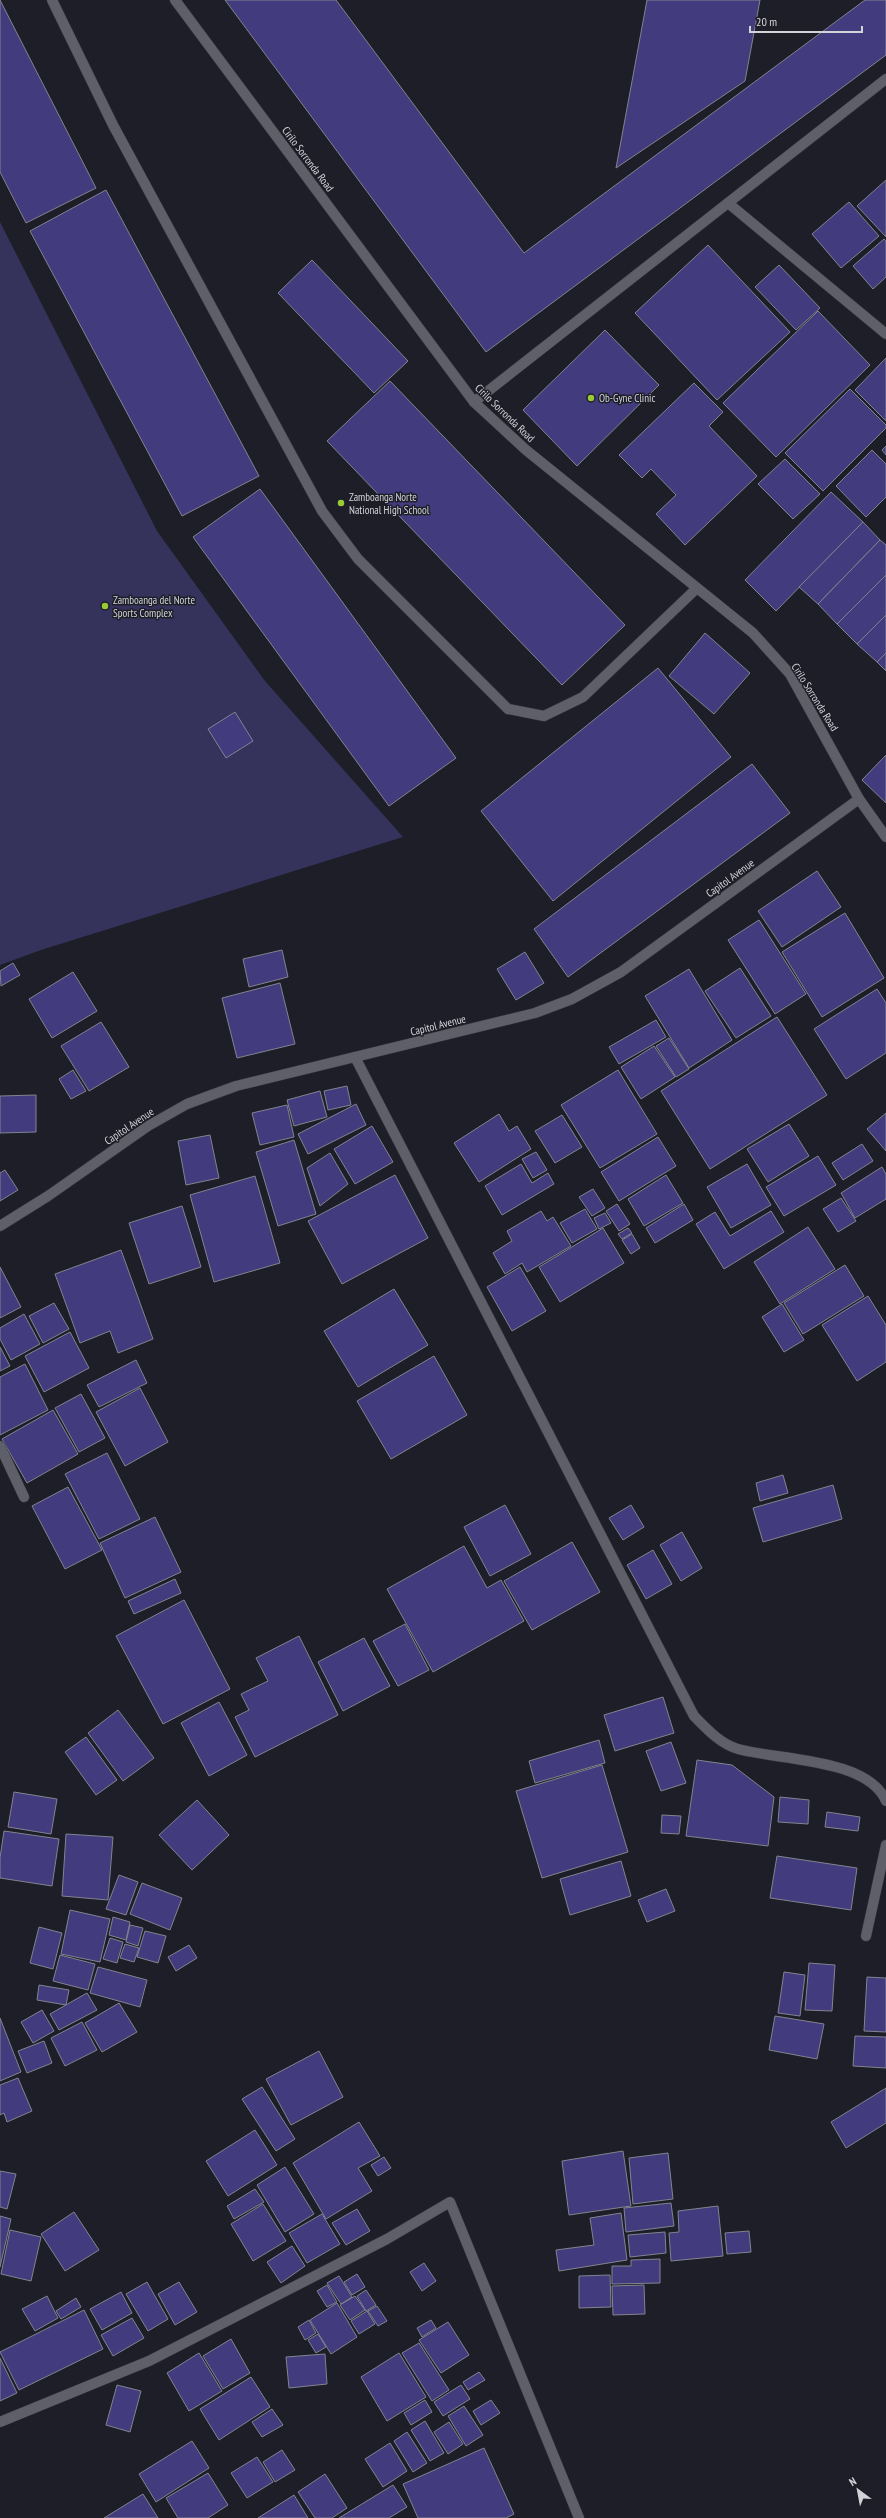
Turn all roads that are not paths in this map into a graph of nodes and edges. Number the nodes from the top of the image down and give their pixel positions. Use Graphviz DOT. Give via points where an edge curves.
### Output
graph roads {
  1 [pos="52,0"];
  2 [pos="175,0"];
  3 [pos="886,79"];
  4 [pos="728,203"];
  5 [pos="886,334"];
  6 [pos="474,402"];
  7 [pos="697,588"];
  8 [pos="859,799"];
  9 [pos="886,838"];
  10 [pos="355,1057"];
  11 [pos="0,1226"];
  12 [pos="0,1446"];
  13 [pos="24,1497"];
  14 [pos="886,1801"];
  15 [pos="886,1845"];
  16 [pos="866,1936"];
  17 [pos="0,2422"];
  18 [pos="579,2518"];
  1 -- 7 [label="street" via="113,124 322,511 358,559 508,709 544,716 582,697"];
  2 -- 6 [label="street, Cirilo Sorronda Road"];
  3 -- 4 [label="street"];
  4 -- 5 [label="street"];
  4 -- 6 [label="street"];
  6 -- 7 [label="street, Cirilo Sorronda Road" via="526,450"];
  7 -- 8 [label="street, Cirilo Sorronda Road" via="753,633 790,674"];
  8 -- 9 [label="street, Cirilo Sorronda Road"];
  8 -- 10 [label="street, Capitol Avenue" via="621,972 572,999 535,1013"];
  10 -- 11 [label="street, Capitol Avenue" via="236,1086 187,1104 148,1126 48,1196"];
  10 -- 14 [label="street" via="694,1716 712,1734 736,1749 833,1766 868,1779 883,1794"];
  12 -- 13 [label="street"];
  15 -- 16 [label="street"];
  17 -- 18 [label="street" via="149,2360 387,2239 450,2202"];
}
